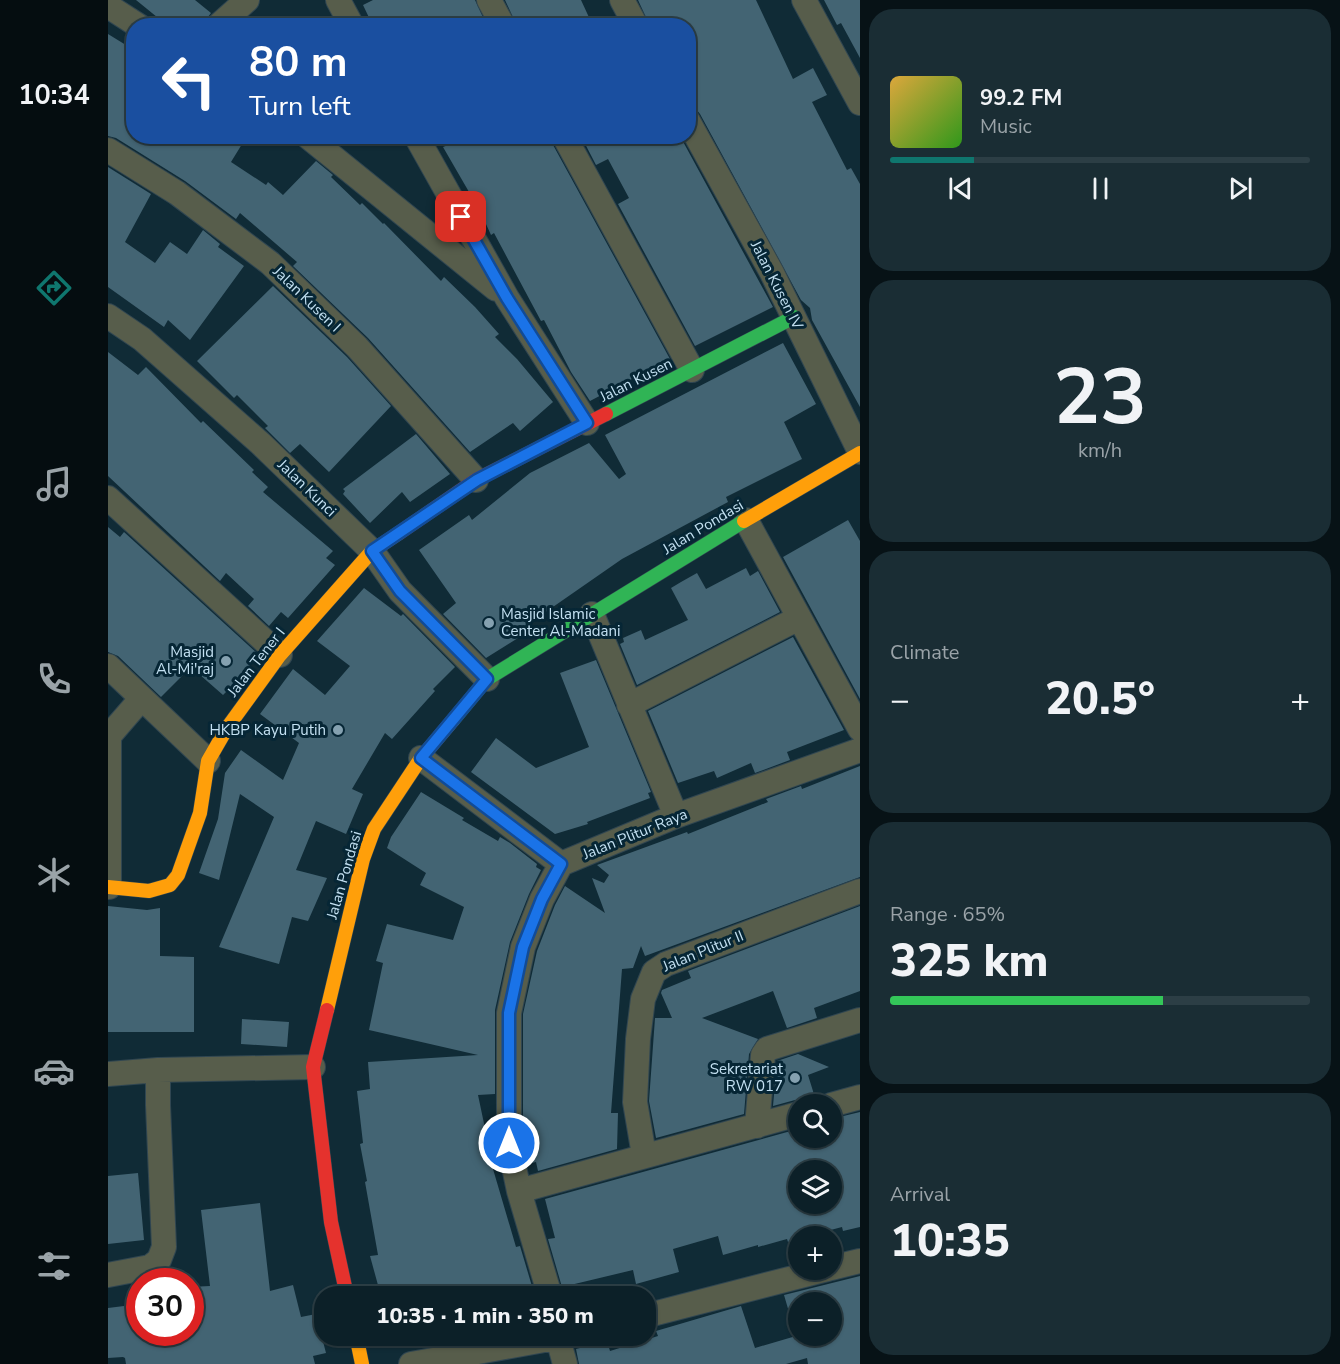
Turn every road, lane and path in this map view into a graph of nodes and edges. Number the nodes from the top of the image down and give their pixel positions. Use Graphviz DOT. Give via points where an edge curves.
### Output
graph roads {
  1 [pos="247,0"];
  2 [pos="338,0"];
  3 [pos="489,0"];
  4 [pos="622,0"];
  5 [pos="804,0"];
  6 [pos="108,6"];
  7 [pos="127,18"];
  8 [pos="227,18"];
  9 [pos="348,18"];
  10 [pos="499,18"];
  11 [pos="632,18"];
  12 [pos="860,103"];
  13 [pos="696,135"];
  14 [pos="317,144"];
  15 [pos="420,144"];
  16 [pos="568,144"];
  17 [pos="108,150"];
  18 [pos="507,298"];
  19 [pos="108,316"];
  20 [pos="794,317"];
  21 [pos="692,370"];
  22 [pos="587,423"];
  23 [pos="860,453"];
  24 [pos="477,480"];
  25 [pos="108,498"];
  26 [pos="746,520"];
  27 [pos="372,551"];
  28 [pos="592,614"];
  29 [pos="799,618"];
  30 [pos="280,655"];
  31 [pos="108,666"];
  32 [pos="487,679"];
  33 [pos="141,699"];
  34 [pos="629,705"];
  35 [pos="860,729"];
  36 [pos="860,750"];
  37 [pos="421,758"];
  38 [pos="208,761"];
  39 [pos="676,816"];
  40 [pos="561,864"];
  41 [pos="108,887"];
  42 [pos="860,891"];
  43 [pos="860,1020"];
  44 [pos="314,1067"];
  45 [pos="158,1070"];
  46 [pos="108,1074"];
  47 [pos="860,1097"];
  48 [pos="842,1102"];
  49 [pos="788,1117"];
  50 [pos="757,1125"];
  51 [pos="644,1155"];
  52 [pos="519,1191"];
  53 [pos="860,1261"];
  54 [pos="842,1266"];
  55 [pos="108,1275"];
  56 [pos="788,1280"];
  57 [pos="345,1286"];
  58 [pos="547,1286"];
  59 [pos="656,1313"];
  60 [pos="358,1346"];
  61 [pos="508,1346"];
  62 [pos="563,1346"];
  63 [pos="362,1364"];
  64 [pos="411,1364"];
  65 [pos="565,1364"];
  1 -- 8 [label="street"];
  2 -- 9 [label="street"];
  3 -- 10 [label="street"];
  4 -- 11 [label="street"];
  5 -- 12 [label="street"];
  6 -- 7 [label="street"];
  13 -- 20 [label="street, Jalan Kusen IV"];
  14 -- 18 [label="street"];
  15 -- 18 [label="street"];
  16 -- 21 [label="street"];
  17 -- 24 [label="street, Jalan Kusen I" via="177,194 270,263 357,347"];
  18 -- 22 [label="street"];
  19 -- 27 [label="street, Jalan Kunci" via="142,339 260,443"];
  20 -- 21 [label="street, Jalan Kusen"];
  20 -- 23 [label="street, Jalan Kusen IV"];
  21 -- 22 [label="street, Jalan Kusen"];
  22 -- 24 [label="street, Jalan Kusen"];
  23 -- 26 [label="street, Jalan Pondasi"];
  24 -- 27 [label="street, Jalan Kusen"];
  25 -- 30 [label="street"];
  26 -- 28 [label="street, Jalan Pondasi"];
  26 -- 29 [label="street"];
  27 -- 30 [label="street, Jalan Tener I"];
  27 -- 32 [label="street, Jalan Kunci" via="400,591"];
  28 -- 32 [label="street, Jalan Pondasi"];
  28 -- 34 [label="street"];
  29 -- 34 [label="street"];
  29 -- 35 [label="street"];
  30 -- 38 [label="street, Jalan Tener I"];
  31 -- 33 [label="street"];
  32 -- 37 [label="street, Jalan Pondasi"];
  33 -- 38 [label="street"];
  33 -- 41 [label="street" via="109,736"];
  34 -- 39 [label="street"];
  36 -- 39 [label="street, Jalan Plitur Raya"];
  37 -- 40 [label="street"];
  37 -- 44 [label="street, Jalan Pondasi" via="374,829 363,860"];
  38 -- 41 [label="street, Jalan Tener I" via="200,813 178,875 161,889"];
  39 -- 40 [label="street, Jalan Plitur Raya"];
  40 -- 52 [label="street" via="523,947 509,1013 509,1143"];
  42 -- 51 [label="street, Jalan Plitur II" via="666,964 654,972 643,999 638,1040 635,1102"];
  43 -- 50 [label="street" via="767,1049 763,1055"];
  44 -- 45 [label="street"];
  44 -- 57 [label="street, Jalan Pondasi" via="331,1222"];
  45 -- 46 [label="street"];
  45 -- 55 [label="street" via="164,1247 159,1260 150,1267"];
  47 -- 48 [label="street"];
  49 -- 50 [label="street"];
  50 -- 51 [label="street"];
  51 -- 52 [label="street"];
  52 -- 58 [label="street"];
  53 -- 54 [label="street"];
  56 -- 59 [label="street"];
  60 -- 63 [label="street"];
  61 -- 64 [label="street"];
  62 -- 65 [label="street"];
}
